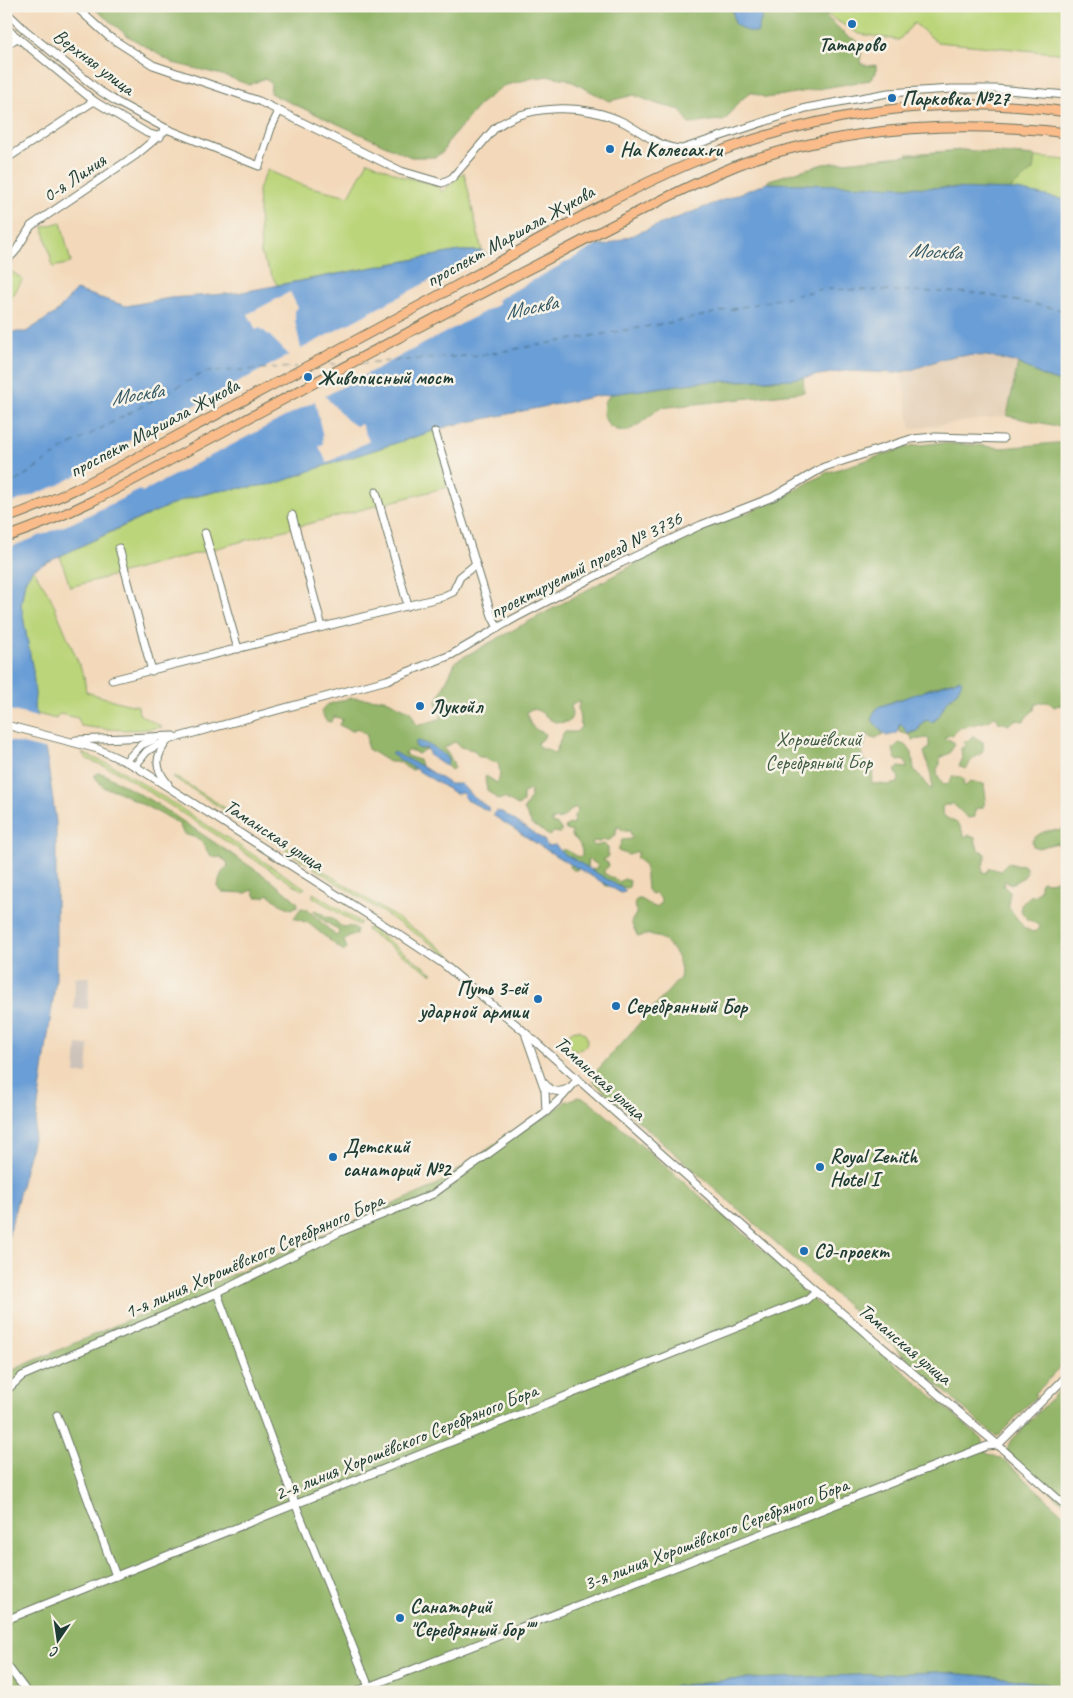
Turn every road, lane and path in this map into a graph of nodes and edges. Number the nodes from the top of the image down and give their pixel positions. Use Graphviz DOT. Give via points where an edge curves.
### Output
graph roads {
  1 [pos="75,6"];
  2 [pos="6,12"];
  3 [pos="6,28"];
  4 [pos="16,38"];
  5 [pos="6,45"];
  6 [pos="1067,95"];
  7 [pos="94,101"];
  8 [pos="278,111"];
  9 [pos="1067,112"];
  10 [pos="167,129"];
  11 [pos="1067,133"];
  12 [pos="160,137"];
  13 [pos="6,159"];
  14 [pos="6,261"];
  15 [pos="435,432"];
  16 [pos="1003,439"];
  17 [pos="376,492"];
  18 [pos="292,515"];
  19 [pos="6,518"];
  20 [pos="205,533"];
  21 [pos="6,537"];
  22 [pos="118,548"];
  23 [pos="476,564"];
  24 [pos="408,606"];
  25 [pos="322,627"];
  26 [pos="498,628"];
  27 [pos="238,649"];
  28 [pos="152,671"];
  29 [pos="112,680"];
  30 [pos="6,725"];
  31 [pos="168,738"];
  32 [pos="69,740"];
  33 [pos="126,761"];
  34 [pos="134,766"];
  35 [pos="173,790"];
  36 [pos="519,1027"];
  37 [pos="543,1048"];
  38 [pos="533,1051"];
  39 [pos="577,1080"];
  40 [pos="543,1083"];
  41 [pos="570,1088"];
  42 [pos="546,1112"];
  43 [pos="816,1291"];
  44 [pos="217,1293"];
  45 [pos="1067,1376"];
  46 [pos="6,1391"];
  47 [pos="57,1415"];
  48 [pos="998,1445"];
  49 [pos="295,1503"];
  50 [pos="1067,1507"];
  51 [pos="116,1576"];
  52 [pos="6,1620"];
  53 [pos="6,1664"];
  54 [pos="370,1689"];
  55 [pos="27,1692"];
  56 [pos="355,1692"];
  1 -- 8 [label="street" via="108,36 142,59 259,101"];
  2 -- 10 [label="street, Верхняя улица" via="100,91"];
  3 -- 4 [label="street"];
  4 -- 5 [label="street"];
  4 -- 7 [label="street"];
  6 -- 8 [label="street" via="996,89 888,93 806,108 682,149 668,148 610,117 569,109 541,111 512,118 494,128 452,178 442,183 401,171"];
  7 -- 12 [label="street" via="147,133"];
  7 -- 13 [label="street"];
  8 -- 10 [label="street, Верхняя улица" via="260,166"];
  9 -- 19 [label="main road, проспект Маршала Жукова" via="958,105 865,113 781,132 700,159 622,195 364,337 58,498"];
  10 -- 12 [label="street, 0-я Линия"];
  11 -- 21 [label="main road, проспект Маршала Жукова" via="1007,127 915,128 824,141 750,160 656,202 128,483 60,516"];
  12 -- 14 [label="street, 0-я Линия" via="31,226"];
  15 -- 23 [label="street"];
  16 -- 26 [label="street, проектируемый проезд № 3736" via="911,439 824,467 773,497 692,529"];
  17 -- 24 [label="street"];
  18 -- 25 [label="street"];
  20 -- 27 [label="street"];
  22 -- 28 [label="street"];
  23 -- 24 [label="street" via="460,577 450,594"];
  23 -- 26 [label="street"];
  24 -- 25 [label="street"];
  25 -- 27 [label="street"];
  26 -- 31 [label="street, проектируемый проезд № 3736" via="451,655 386,680"];
  27 -- 28 [label="street"];
  28 -- 29 [label="street"];
  30 -- 32 [label="street"];
  31 -- 32 [label="street"];
  31 -- 33 [label="street" via="141,745"];
  31 -- 34 [label="street" via="147,751"];
  31 -- 35 [label="street" via="160,751 158,764"];
  32 -- 33 [label="street, Таманская улица"];
  33 -- 34 [label="street, Таманская улица"];
  34 -- 35 [label="street, Таманская улица"];
  35 -- 36 [label="street, Таманская улица" via="442,963"];
  36 -- 37 [label="street, Таманская улица"];
  36 -- 38 [label="street"];
  37 -- 38 [label="street"];
  37 -- 39 [label="street, Таманская улица"];
  38 -- 40 [label="street"];
  39 -- 41 [label="street, 1-я линия Хорошёвского Серебряного Бора"];
  39 -- 43 [label="street, Таманская улица"];
  40 -- 41 [label="street" via="553,1091"];
  40 -- 42 [label="street" via="547,1096"];
  41 -- 42 [label="street, 1-я линия Хорошёвского Серебряного Бора"];
  42 -- 44 [label="street, 1-я линия Хорошёвского Серебряного Бора" via="433,1194 340,1232"];
  43 -- 48 [label="street, Таманская улица"];
  43 -- 49 [label="street, 2-я линия Хорошёвского Серебряного Бора" via="806,1300"];
  44 -- 46 [label="street, 1-я линия Хорошёвского Серебряного Бора" via="22,1376"];
  44 -- 49 [label="street"];
  45 -- 48 [label="street"];
  47 -- 51 [label="street"];
  48 -- 50 [label="street, Таманская улица"];
  48 -- 54 [label="street, 3-я линия Хорошёвского Серебряного Бора" via="987,1446 927,1469"];
  49 -- 51 [label="street, 2-я линия Хорошёвского Серебряного Бора"];
  49 -- 54 [label="street"];
  51 -- 52 [label="street, 2-я линия Хорошёвского Серебряного Бора"];
  53 -- 55 [label="street"];
  54 -- 56 [label="street, 3-я линия Хорошёвского Серебряного Бора"];
}
